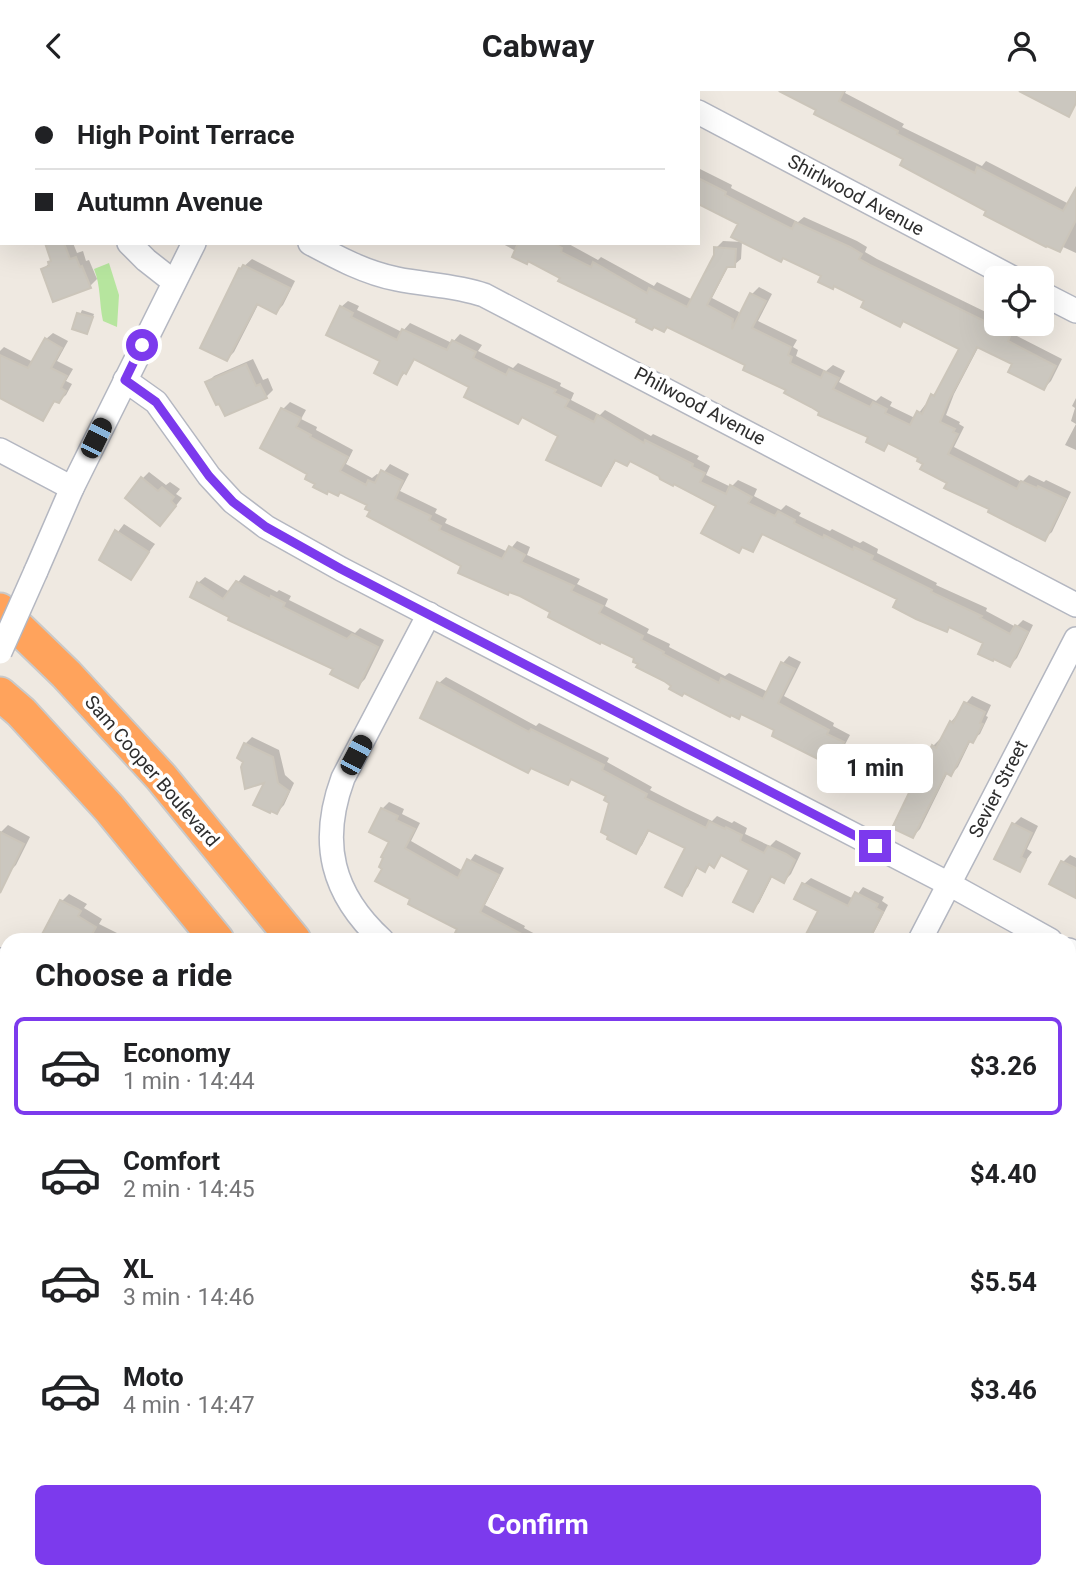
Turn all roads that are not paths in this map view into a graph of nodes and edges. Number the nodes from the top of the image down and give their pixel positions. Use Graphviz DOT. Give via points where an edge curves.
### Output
graph roads {
  1 [pos="700,113"];
  2 [pos="131,245"];
  3 [pos="193,245"];
  4 [pos="314,245"];
  5 [pos="990,266"];
  6 [pos="174,282"];
  7 [pos="1054,300"];
  8 [pos="1076,311"];
  9 [pos="125,380"];
  10 [pos="0,450"];
  11 [pos="72,488"];
  12 [pos="1076,605"];
  13 [pos="0,610"];
  14 [pos="429,614"];
  15 [pos="1076,639"];
  16 [pos="0,652"];
  17 [pos="0,694"];
  18 [pos="949,884"];
  19 [pos="211,933"];
  20 [pos="288,933"];
  21 [pos="375,933"];
  22 [pos="924,933"];
  23 [pos="1037,933"];
  1 -- 5 [label="street, Shirlwood Avenue"];
  2 -- 6 [label="street"];
  3 -- 6 [label="street"];
  4 -- 12 [label="street, Philwood Avenue" via="372,272 484,295"];
  6 -- 9 [label="street"];
  7 -- 8 [label="street"];
  9 -- 11 [label="street"];
  9 -- 14 [label="street" via="156,402 209,476 248,514 294,544"];
  10 -- 11 [label="street"];
  11 -- 16 [label="street, bridge"];
  13 -- 20 [label="highway, Sam Cooper Boulevard" via="161,777"];
  14 -- 18 [label="street"];
  14 -- 21 [label="street" via="335,800 332,850 338,878 350,904"];
  15 -- 18 [label="street, Sevier Street"];
  17 -- 19 [label="highway" via="109,807"];
  18 -- 22 [label="street, Sevier Street"];
  18 -- 23 [label="street"];
}
